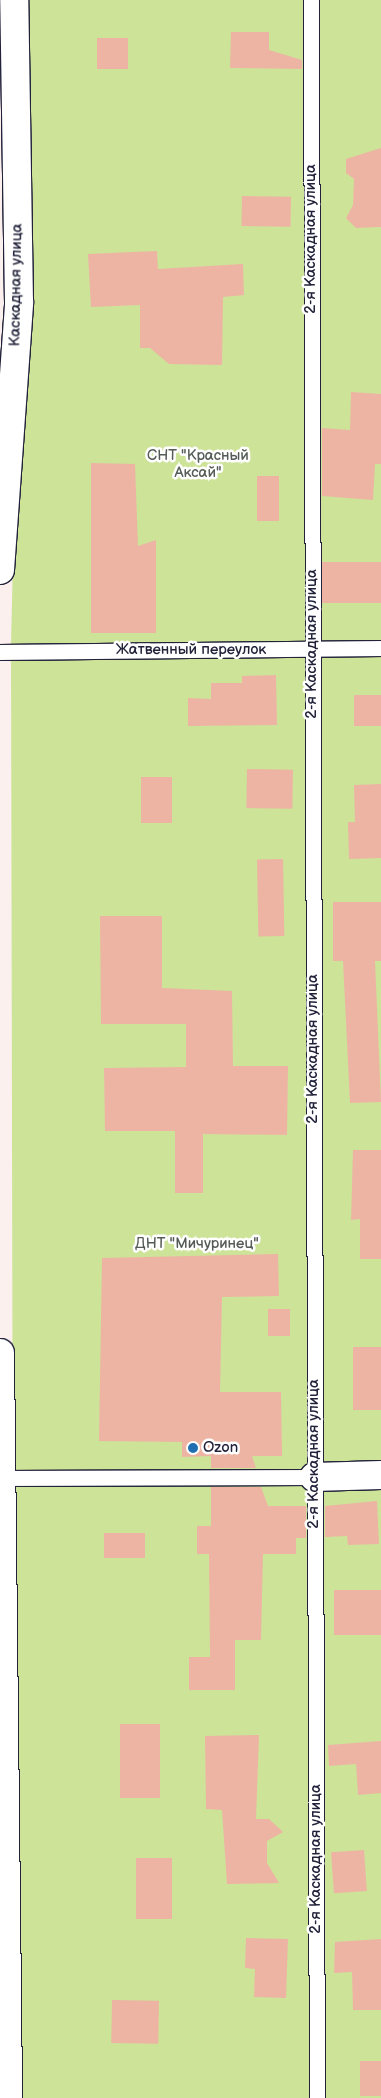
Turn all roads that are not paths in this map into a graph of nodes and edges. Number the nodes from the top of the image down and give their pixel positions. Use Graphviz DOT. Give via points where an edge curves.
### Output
graph roads {
  1 [pos="14,0"];
  2 [pos="311,0"];
  3 [pos="0,570"];
  4 [pos="381,648"];
  5 [pos="312,649"];
  6 [pos="0,652"];
  7 [pos="0,1353"];
  8 [pos="381,1475"];
  9 [pos="314,1477"];
  10 [pos="1,1478"];
  11 [pos="8,2098"];
  12 [pos="317,2098"];
  1 -- 3 [label="street, Каскадная улица" via="19,302"];
  2 -- 5 [label="lane, 2-я Каскадная улица"];
  4 -- 5 [label="lane, Жатвенный переулок"];
  5 -- 6 [label="lane, Жатвенный переулок"];
  5 -- 9 [label="lane, 2-я Каскадная улица"];
  7 -- 10 [label="street"];
  8 -- 9 [label="street"];
  9 -- 10 [label="lane"];
  9 -- 12 [label="lane, 2-я Каскадная улица"];
  10 -- 11 [label="street"];
}
